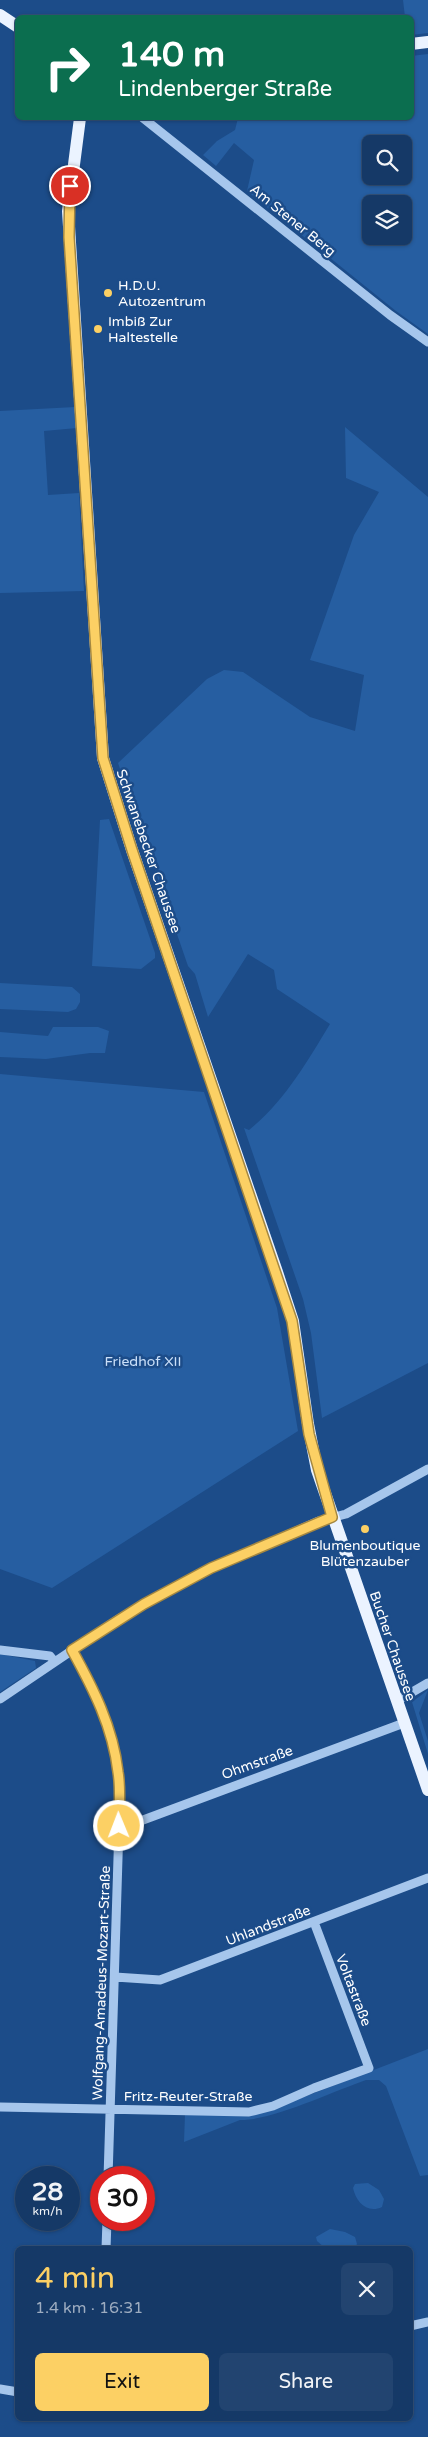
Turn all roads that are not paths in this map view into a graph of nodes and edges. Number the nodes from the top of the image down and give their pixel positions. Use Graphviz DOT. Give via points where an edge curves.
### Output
graph roads {
  1 [pos="0,15"];
  2 [pos="15,25"];
  3 [pos="428,42"];
  4 [pos="414,44"];
  5 [pos="80,120"];
  6 [pos="146,120"];
  7 [pos="428,342"];
  8 [pos="308,1424"];
  9 [pos="428,1469"];
  10 [pos="332,1517"];
  11 [pos="0,1650"];
  12 [pos="72,1650"];
  13 [pos="54,1661"];
  14 [pos="428,1683"];
  15 [pos="0,1698"];
  16 [pos="397,1701"];
  17 [pos="404,1723"];
  18 [pos="428,1790"];
  19 [pos="119,1826"];
  20 [pos="428,1878"];
  21 [pos="314,1922"];
  22 [pos="115,1977"];
  23 [pos="369,2068"];
  24 [pos="0,2107"];
  25 [pos="110,2109"];
  26 [pos="108,2166"];
  27 [pos="107,2231"];
  28 [pos="106,2246"];
  29 [pos="428,2322"];
  30 [pos="413,2325"];
  31 [pos="0,2389"];
  32 [pos="15,2392"];
  1 -- 2 [label="main road"];
  3 -- 4 [label="main road"];
  5 -- 8 [label="main road, Schwanebecker Chaussee" via="68,220 103,758 292,1321"];
  6 -- 7 [label="street, Am Stener Berg"];
  8 -- 10 [label="main road, Bucher Chaussee" via="316,1466"];
  9 -- 10 [label="street" via="346,1514"];
  10 -- 12 [label="street" via="211,1568 144,1604"];
  10 -- 16 [label="main road, Bucher Chaussee"];
  11 -- 13 [label="street" via="50,1656"];
  12 -- 13 [label="street"];
  12 -- 19 [label="street, Wolfgang-Amadeus-Mozart-Straße" via="108,1723 118,1772"];
  13 -- 15 [label="street"];
  14 -- 16 [label="street"];
  16 -- 17 [label="main road, Bucher Chaussee"];
  17 -- 18 [label="main road, Bucher Chaussee"];
  17 -- 19 [label="street, Ohmstraße"];
  19 -- 22 [label="street, Wolfgang-Amadeus-Mozart-Straße"];
  20 -- 21 [label="street, Uhlandstraße"];
  21 -- 22 [label="street, Uhlandstraße" via="160,1980"];
  21 -- 23 [label="street, Voltastraße"];
  22 -- 25 [label="street, Wolfgang-Amadeus-Mozart-Straße"];
  23 -- 25 [label="street, Fritz-Reuter-Straße" via="273,2106 249,2112"];
  24 -- 25 [label="street, Fritz-Reuter-Straße"];
  25 -- 26 [label="street, Wolfgang-Amadeus-Mozart-Straße"];
  27 -- 28 [label="street"];
  29 -- 30 [label="street"];
  31 -- 32 [label="street"];
}
